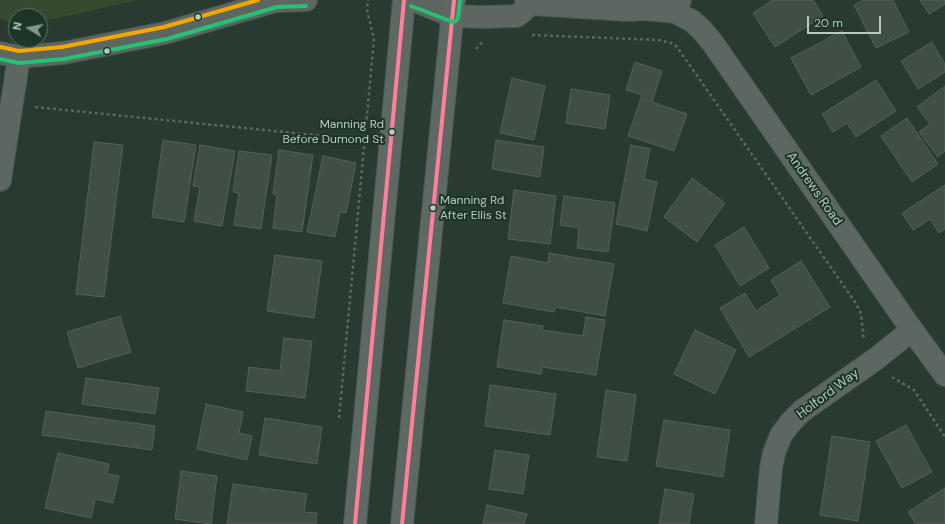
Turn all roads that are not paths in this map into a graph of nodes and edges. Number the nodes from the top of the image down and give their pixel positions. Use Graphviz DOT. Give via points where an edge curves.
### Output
graph roads {
  1 [pos="306,0"];
  2 [pos="404,0"];
  3 [pos="412,0"];
  4 [pos="278,1"];
  5 [pos="528,2"];
  6 [pos="678,6"];
  7 [pos="453,8"];
  8 [pos="9,55"];
  9 [pos="0,180"];
  10 [pos="912,330"];
  11 [pos="945,375"];
  12 [pos="355,524"];
  13 [pos="402,524"];
  14 [pos="766,524"];
  1 -- 4 [label="street"];
  2 -- 12 [label="main road"];
  3 -- 7 [label="street"];
  4 -- 8 [label="street" via="165,33 63,53"];
  5 -- 6 [label="street" via="627,10"];
  5 -- 7 [label="street" via="517,16 482,17"];
  6 -- 10 [label="street, Andrews Road" via="712,42"];
  7 -- 13 [label="main road"];
  8 -- 9 [label="street"];
  10 -- 11 [label="street, Andrews Road"];
  10 -- 14 [label="street, Holford Way" via="802,411 781,435 771,468"];
}
